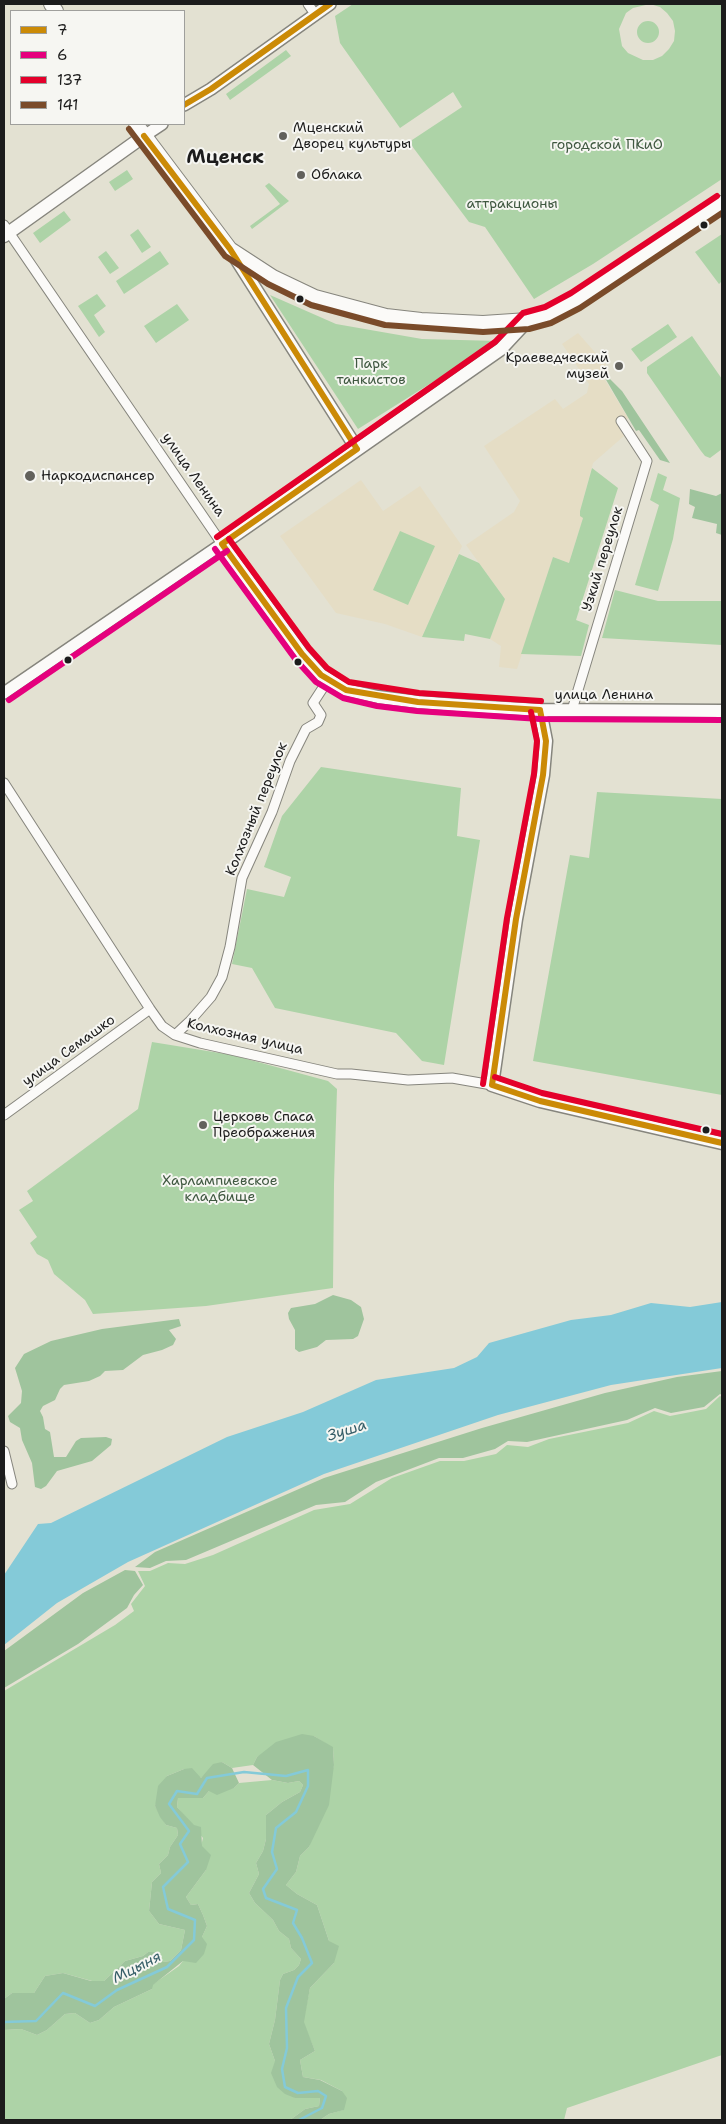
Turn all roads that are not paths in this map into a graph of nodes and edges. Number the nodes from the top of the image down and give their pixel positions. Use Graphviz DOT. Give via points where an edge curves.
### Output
graph roads {
  1 [pos="308,4"];
  2 [pos="330,4"];
  3 [pos="315,14"];
  4 [pos="185,104"];
  5 [pos="137,125"];
  6 [pos="160,125"];
  7 [pos="144,136"];
  8 [pos="722,203"];
  9 [pos="6,231"];
  10 [pos="230,249"];
  11 [pos="528,320"];
  12 [pos="621,421"];
  13 [pos="357,449"];
  14 [pos="222,544"];
  15 [pos="328,680"];
  16 [pos="4,693"];
  17 [pos="540,710"];
  18 [pos="572,710"];
  19 [pos="722,711"];
  20 [pos="4,783"];
  21 [pos="150,1009"];
  22 [pos="175,1035"];
  23 [pos="492,1085"];
  24 [pos="4,1115"];
  25 [pos="722,1143"];
  26 [pos="4,1451"];
  27 [pos="12,1484"];
  1 -- 3 [label="street"];
  2 -- 3 [label="street"];
  3 -- 4 [label="street" via="211,90"];
  5 -- 7 [label="main road"];
  6 -- 7 [label="street"];
  7 -- 9 [label="main road"];
  7 -- 10 [label="main road"];
  8 -- 11 [label="main road" via="575,301 548,315"];
  9 -- 14 [label="street, улица Ленина"];
  10 -- 11 [label="main road" via="283,283 315,297 386,316 483,323"];
  10 -- 13 [label="main road"];
  11 -- 13 [label="main road" via="501,349"];
  12 -- 18 [label="street, Узкий переулок" via="647,461"];
  13 -- 14 [label="main road"];
  14 -- 15 [label="main road, улица Ленина" via="302,654"];
  14 -- 16 [label="street"];
  15 -- 17 [label="main road, улица Ленина" via="346,690 378,697"];
  15 -- 22 [label="street, Колхозный переулок" via="313,703 321,715 318,722 306,729 290,761 272,812 242,878 222,977 211,996"];
  17 -- 18 [label="main road, улица Ленина"];
  17 -- 23 [label="main road" via="546,741 543,775 516,919"];
  18 -- 19 [label="main road, улица Ленина"];
  20 -- 21 [label="street, Колхозная улица"];
  21 -- 22 [label="street, Колхозная улица" via="162,1026"];
  21 -- 24 [label="street, улица Семашко"];
  22 -- 23 [label="street, Колхозная улица" via="337,1074 408,1080 452,1078"];
  23 -- 25 [label="main road" via="540,1101"];
  26 -- 27 [label="street"];
}
